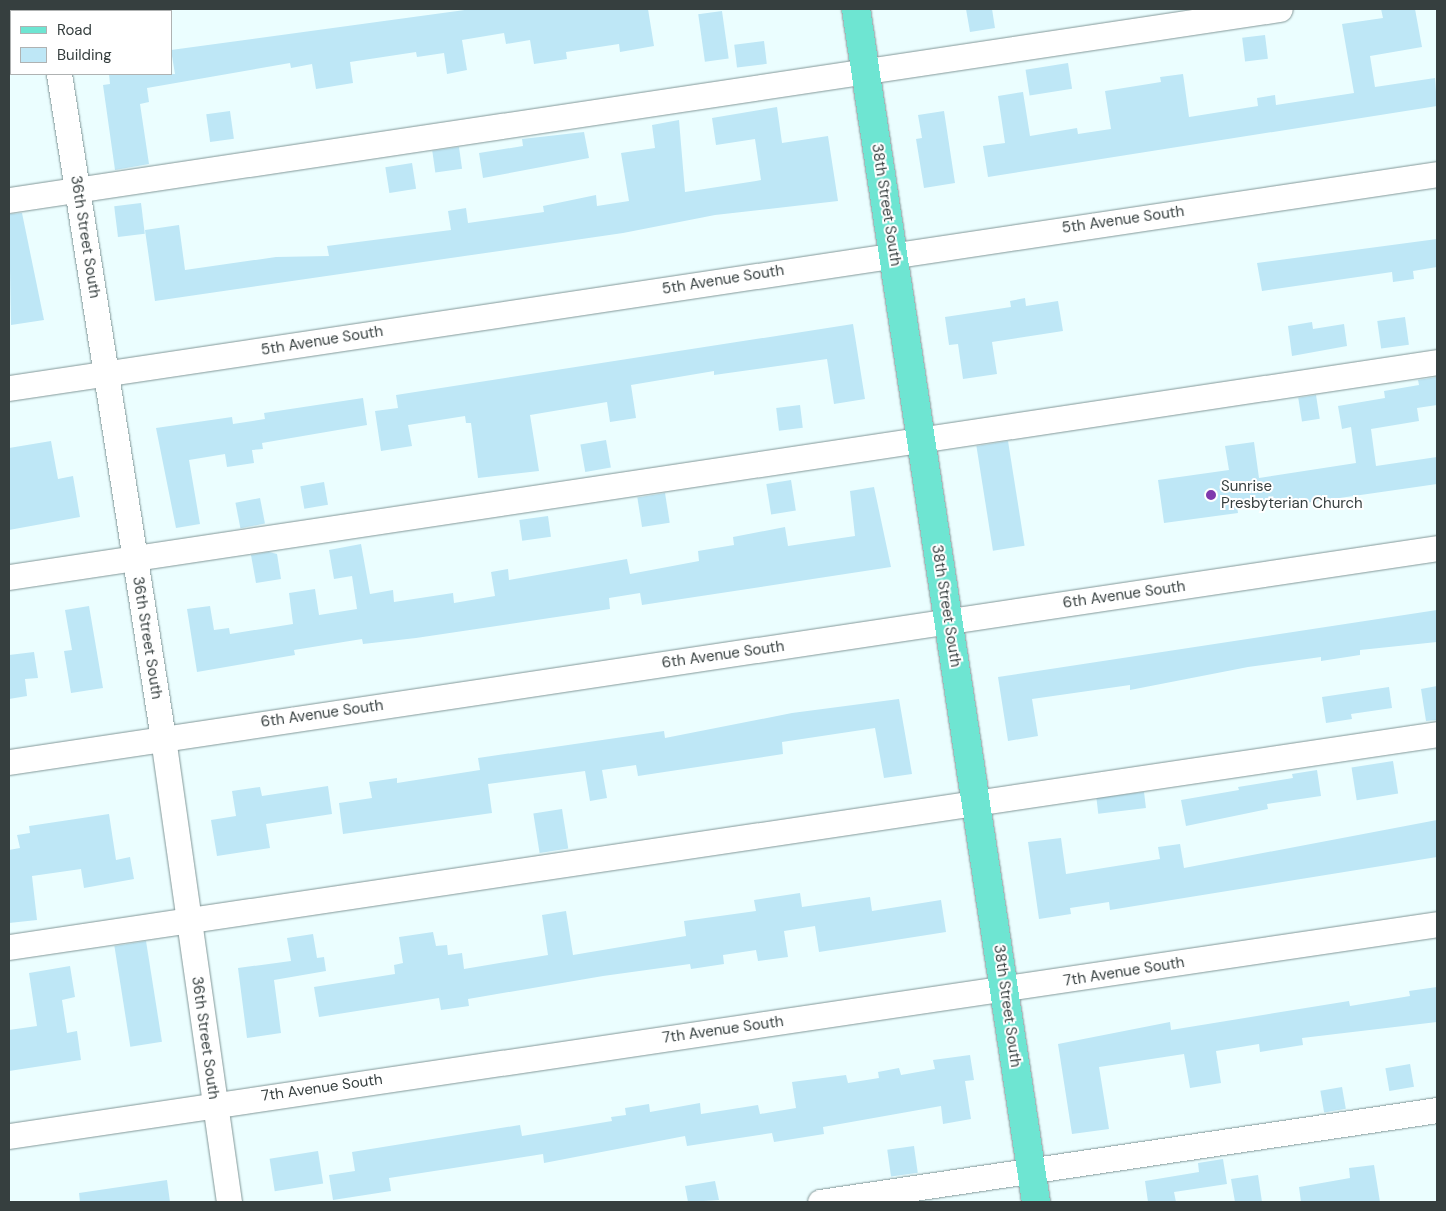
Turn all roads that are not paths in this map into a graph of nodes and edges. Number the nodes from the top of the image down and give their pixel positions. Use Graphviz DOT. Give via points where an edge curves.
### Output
graph roads {
  1 [pos="856,9"];
  2 [pos="1280,9"];
  3 [pos="866,71"];
  4 [pos="59,75"];
  5 [pos="1437,174"];
  6 [pos="77,190"];
  7 [pos="9,200"];
  8 [pos="894,254"];
  9 [pos="1437,362"];
  10 [pos="106,374"];
  11 [pos="9,388"];
  12 [pos="920,440"];
  13 [pos="1437,548"];
  14 [pos="135,558"];
  15 [pos="9,577"];
  16 [pos="948,621"];
  17 [pos="1437,734"];
  18 [pos="163,738"];
  19 [pos="9,762"];
  20 [pos="976,803"];
  21 [pos="188,920"];
  22 [pos="1437,924"];
  23 [pos="9,947"];
  24 [pos="1005,990"];
  25 [pos="214,1103"];
  26 [pos="1437,1110"];
  27 [pos="9,1136"];
  28 [pos="1031,1170"];
  29 [pos="229,1202"];
  30 [pos="820,1202"];
  31 [pos="1036,1202"];
  1 -- 3 [label="main road, 38th Street South"];
  2 -- 3 [label="street"];
  3 -- 6 [label="street"];
  3 -- 8 [label="main road, 38th Street South"];
  4 -- 6 [label="street, 36th Street South"];
  5 -- 8 [label="street, 5th Avenue South"];
  6 -- 7 [label="street"];
  6 -- 10 [label="street, 36th Street South"];
  8 -- 10 [label="street, 5th Avenue South"];
  8 -- 12 [label="main road, 38th Street South"];
  9 -- 12 [label="street"];
  10 -- 11 [label="street, 5th Avenue South"];
  10 -- 14 [label="street, 36th Street South"];
  12 -- 14 [label="street"];
  12 -- 16 [label="main road, 38th Street South"];
  13 -- 16 [label="street, 6th Avenue South"];
  14 -- 15 [label="street"];
  14 -- 18 [label="street, 36th Street South"];
  16 -- 18 [label="street, 6th Avenue South"];
  16 -- 20 [label="main road, 38th Street South"];
  17 -- 20 [label="street"];
  18 -- 19 [label="street, 6th Avenue South"];
  18 -- 21 [label="street, 36th Street South"];
  20 -- 21 [label="street"];
  20 -- 24 [label="main road, 38th Street South"];
  21 -- 23 [label="street"];
  21 -- 25 [label="street, 36th Street South"];
  22 -- 24 [label="street, 7th Avenue South"];
  24 -- 25 [label="street, 7th Avenue South"];
  24 -- 28 [label="main road, 38th Street South"];
  25 -- 27 [label="street, 7th Avenue South"];
  25 -- 29 [label="street, 36th Street South"];
  26 -- 28 [label="street"];
  28 -- 30 [label="street"];
  28 -- 31 [label="main road, 38th Street South"];
}
